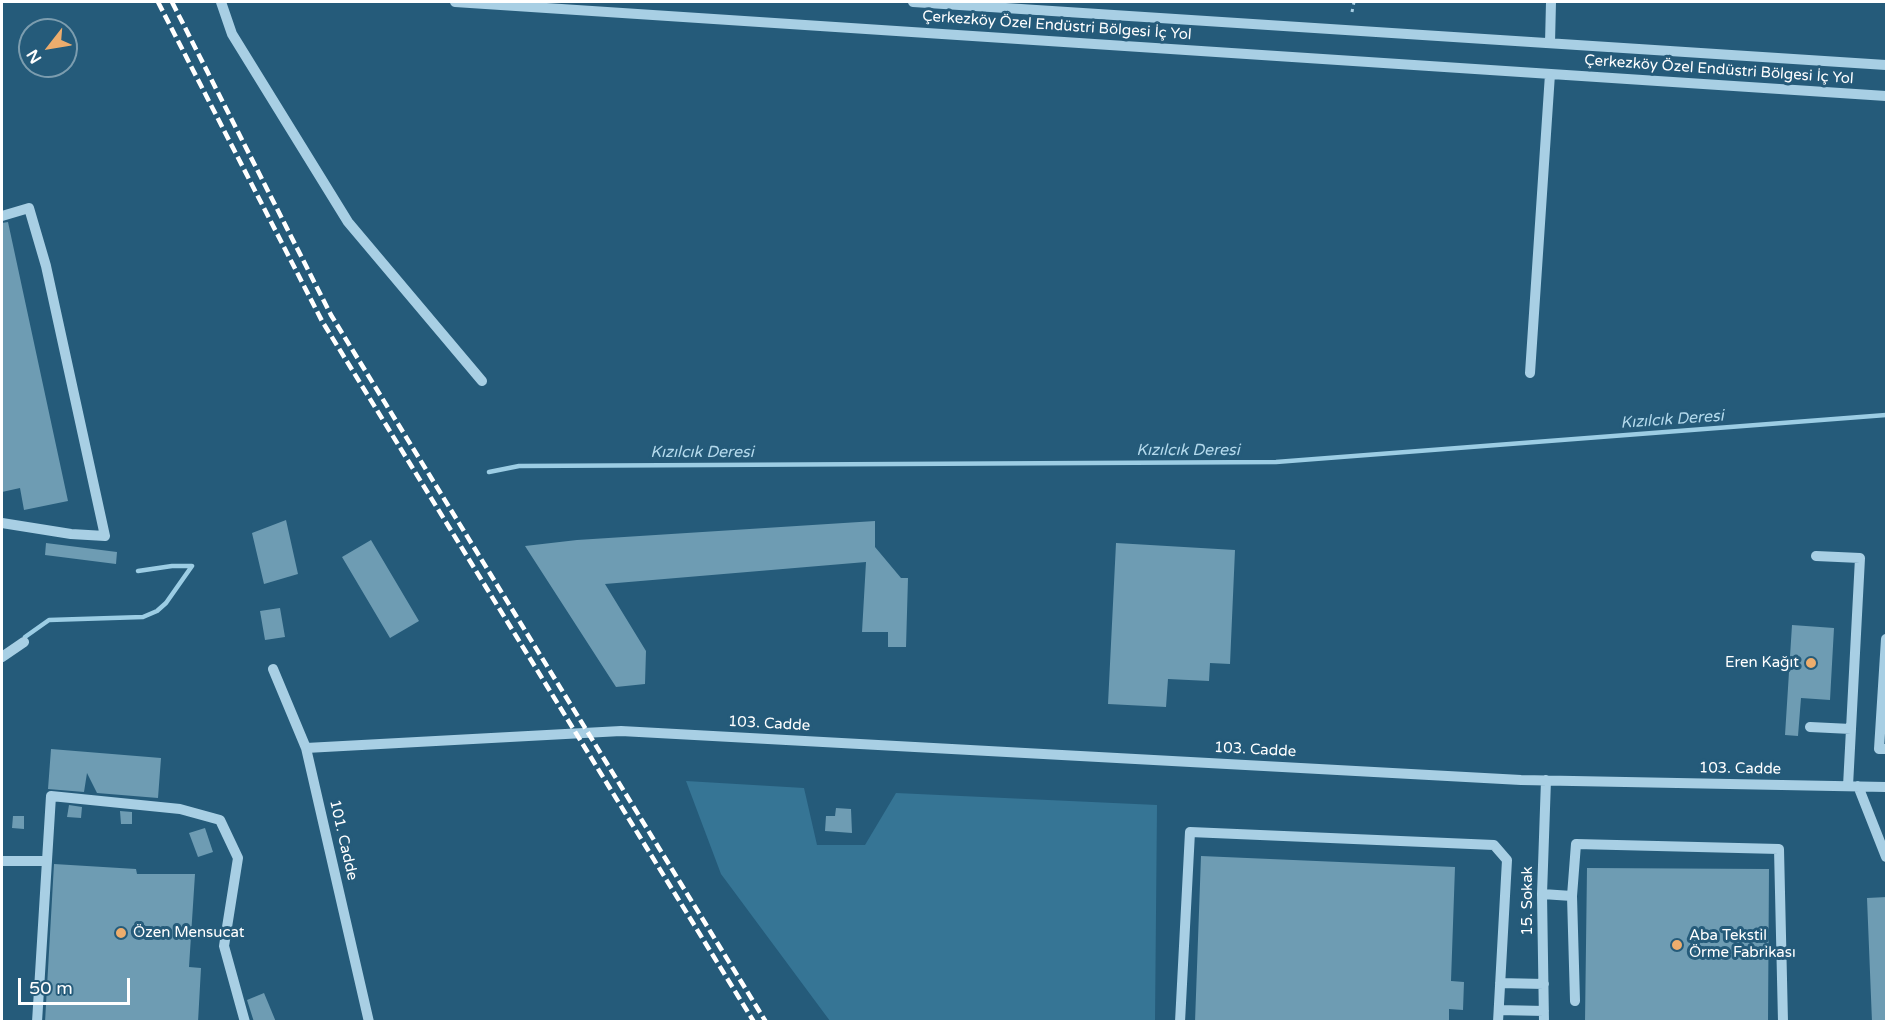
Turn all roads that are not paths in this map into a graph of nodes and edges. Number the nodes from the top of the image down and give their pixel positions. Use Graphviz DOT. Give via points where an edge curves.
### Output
graph roads {
  1 [pos="221,2"];
  2 [pos="454,2"];
  3 [pos="914,2"];
  4 [pos="1551,2"];
  5 [pos="1550,43"];
  6 [pos="1887,65"];
  7 [pos="1550,74"];
  8 [pos="1887,96"];
  9 [pos="2,216"];
  10 [pos="1530,373"];
  11 [pos="482,381"];
  12 [pos="2,523"];
  13 [pos="1816,556"];
  14 [pos="1887,639"];
  15 [pos="24,642"];
  16 [pos="2,657"];
  17 [pos="273,669"];
  18 [pos="1810,727"];
  19 [pos="1851,729"];
  20 [pos="306,748"];
  21 [pos="1887,749"];
  22 [pos="1546,780"];
  23 [pos="1853,786"];
  24 [pos="1887,787"];
  25 [pos="1887,857"];
  26 [pos="2,861"];
  27 [pos="47,861"];
  28 [pos="1542,894"];
  29 [pos="1572,896"];
  30 [pos="1500,983"];
  31 [pos="1544,984"];
  32 [pos="1575,1001"];
  33 [pos="1499,1010"];
  34 [pos="1544,1016"];
  35 [pos="37,1022"];
  36 [pos="245,1022"];
  37 [pos="369,1022"];
  38 [pos="1180,1022"];
  39 [pos="1498,1022"];
  40 [pos="1784,1022"];
  1 -- 11 [label="street" via="232,34 348,222"];
  2 -- 7 [label="street, Çerkezköy Özel Endüstri Bölgesi İç Yol"];
  3 -- 5 [label="street, Çerkezköy Özel Endüstri Bölgesi İç Yol"];
  4 -- 5 [label="street"];
  5 -- 6 [label="street, Çerkezköy Özel Endüstri Bölgesi İç Yol"];
  7 -- 8 [label="street, Çerkezköy Özel Endüstri Bölgesi İç Yol"];
  7 -- 10 [label="street"];
  9 -- 12 [label="street" via="29,208 46,266 105,536"];
  13 -- 19 [label="street" via="1860,558"];
  14 -- 21 [label="street" via="1879,749"];
  15 -- 16 [label="street"];
  17 -- 20 [label="street, 101. Cadde"];
  18 -- 19 [label="street"];
  19 -- 23 [label="street"];
  20 -- 22 [label="street, 103. Cadde" via="621,731"];
  20 -- 37 [label="street, 101. Cadde"];
  22 -- 23 [label="street, 103. Cadde"];
  22 -- 28 [label="street, 15. Sokak"];
  23 -- 24 [label="street, 103. Cadde"];
  23 -- 25 [label="street"];
  26 -- 27 [label="street"];
  27 -- 35 [label="street"];
  27 -- 36 [label="street" via="51,796 180,809 220,820 237,858 224,946"];
  28 -- 29 [label="street"];
  28 -- 31 [label="street, 15. Sokak"];
  29 -- 32 [label="street"];
  29 -- 40 [label="street" via="1576,844 1779,849"];
  30 -- 31 [label="street"];
  30 -- 33 [label="street"];
  30 -- 38 [label="street" via="1507,860 1494,845 1190,832"];
  31 -- 34 [label="street, 15. Sokak"];
  33 -- 34 [label="street"];
  33 -- 39 [label="street"];
}
